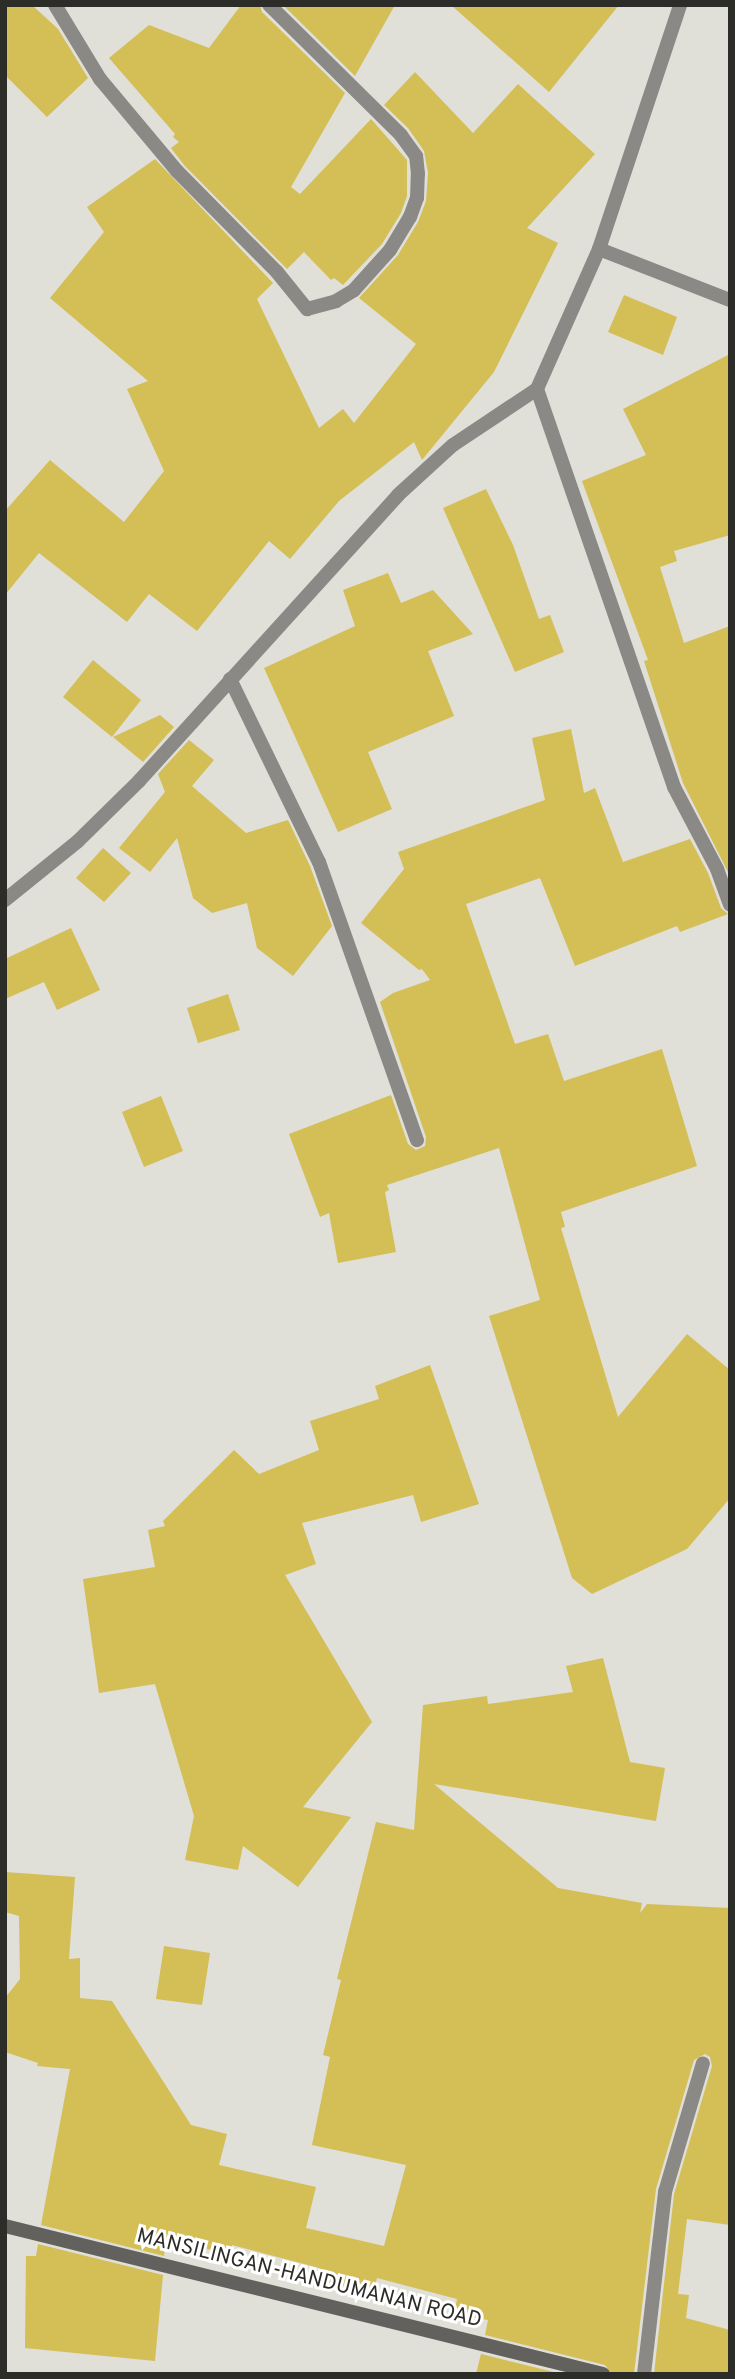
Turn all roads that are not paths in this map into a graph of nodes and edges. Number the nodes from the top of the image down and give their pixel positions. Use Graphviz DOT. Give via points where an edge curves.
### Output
graph roads {
  1 [pos="55,5"];
  2 [pos="269,5"];
  3 [pos="680,5"];
  4 [pos="599,249"];
  5 [pos="730,300"];
  6 [pos="537,389"];
  7 [pos="230,679"];
  8 [pos="5,900"];
  9 [pos="730,905"];
  10 [pos="418,1140"];
  11 [pos="703,2063"];
  12 [pos="5,2225"];
  13 [pos="603,2374"];
  14 [pos="644,2374"];
  1 -- 2 [label="street" via="100,79 177,171 307,309 355,290 390,250 416,198 416,156 401,135"];
  3 -- 4 [label="street"];
  4 -- 5 [label="street"];
  4 -- 6 [label="street"];
  6 -- 7 [label="street" via="453,445 398,495"];
  6 -- 9 [label="street" via="674,787 717,869"];
  7 -- 8 [label="street" via="96,824"];
  7 -- 10 [label="street" via="319,862"];
  11 -- 14 [label="street" via="665,2192"];
  12 -- 13 [label="street, MANSILINGAN-HANDUMANAN ROAD"];
}
